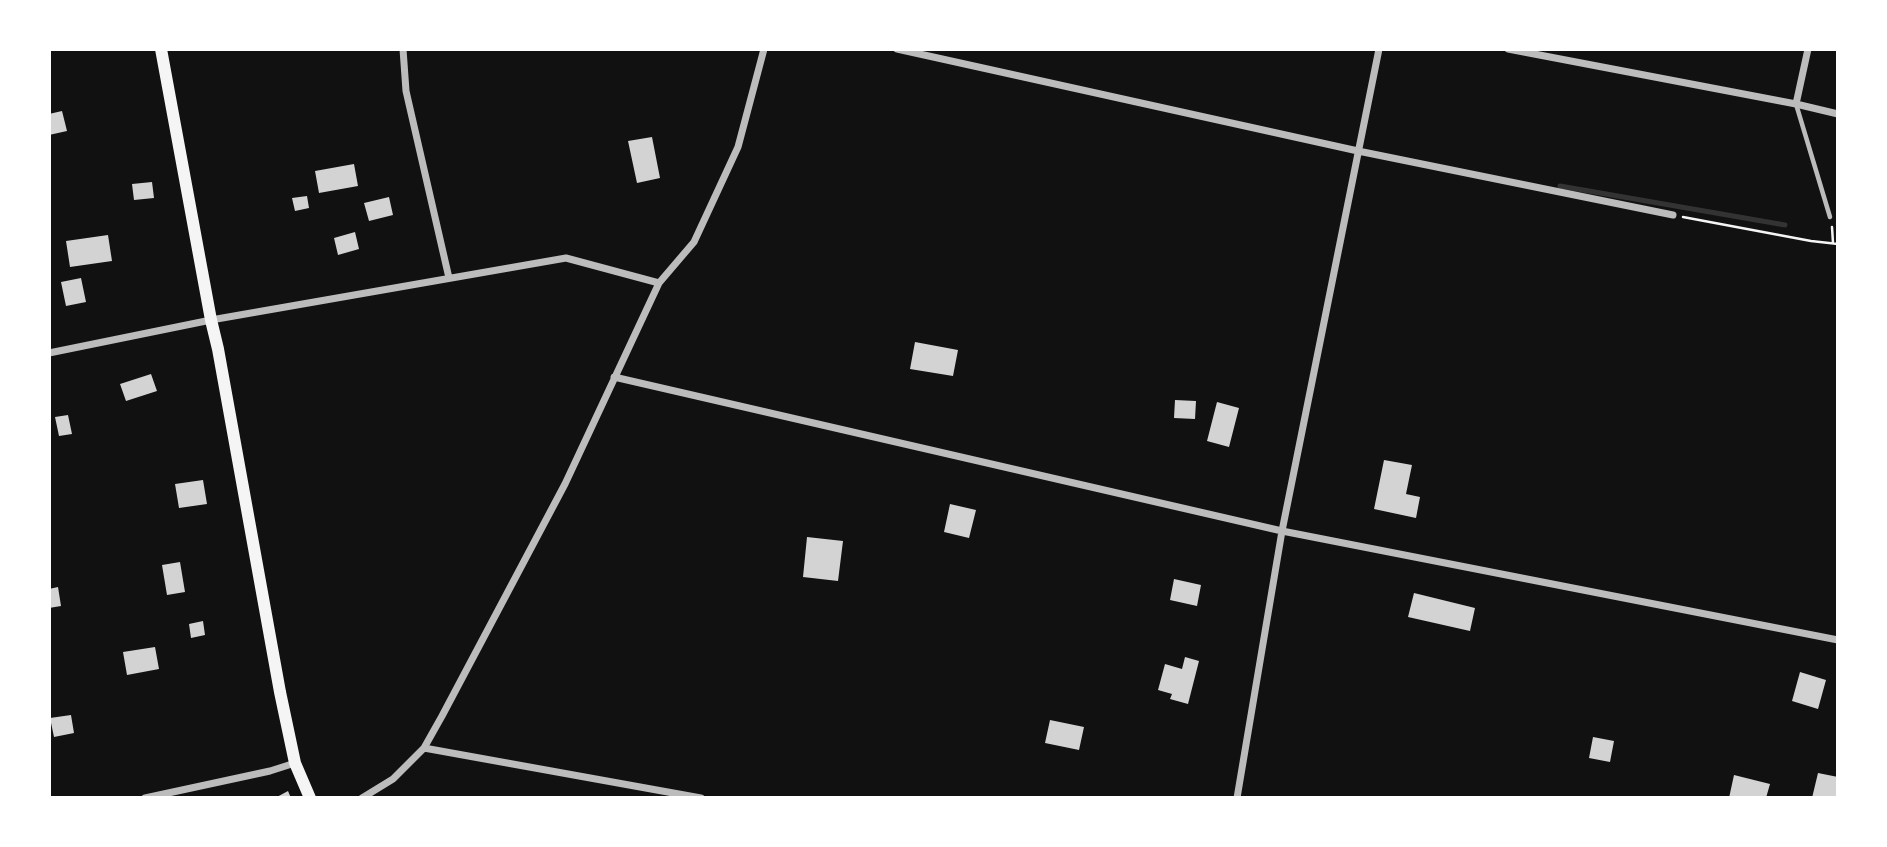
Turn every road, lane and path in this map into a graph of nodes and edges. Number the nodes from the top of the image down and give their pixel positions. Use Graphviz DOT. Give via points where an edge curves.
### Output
graph roads {
  1 [pos="161,49"];
  2 [pos="403,49"];
  3 [pos="765,49"];
  4 [pos="897,49"];
  5 [pos="1379,49"];
  6 [pos="1508,49"];
  7 [pos="1808,49"];
  8 [pos="1537,52"];
  9 [pos="1796,104"];
  10 [pos="1838,114"];
  11 [pos="1358,151"];
  12 [pos="1673,215"];
  13 [pos="1830,217"];
  14 [pos="1836,243"];
  15 [pos="449,278"];
  16 [pos="659,283"];
  17 [pos="211,320"];
  18 [pos="49,353"];
  19 [pos="614,377"];
  20 [pos="1282,531"];
  21 [pos="1838,640"];
  22 [pos="424,748"];
  23 [pos="295,763"];
  24 [pos="145,798"];
  25 [pos="310,798"];
  26 [pos="362,798"];
  27 [pos="701,798"];
  28 [pos="1237,798"];
  1 -- 17 [label="main road"];
  2 -- 15 [label="street" via="406,91"];
  3 -- 16 [label="street" via="738,147 694,242"];
  4 -- 11 [label="street"];
  5 -- 11 [label="street"];
  6 -- 8 [label="street"];
  7 -- 9 [label="street"];
  8 -- 9 [label="street"];
  9 -- 10 [label="street"];
  9 -- 13 [label="lane"];
  11 -- 12 [label="street"];
  11 -- 20 [label="street"];
  12 -- 14 [label="path"];
  13 -- 14 [label="path"];
  15 -- 16 [label="street" via="566,258"];
  15 -- 17 [label="street"];
  16 -- 19 [label="street"];
  17 -- 18 [label="street"];
  17 -- 23 [label="main road"];
  19 -- 20 [label="street"];
  19 -- 22 [label="street" via="565,484"];
  20 -- 21 [label="street"];
  20 -- 28 [label="street"];
  22 -- 26 [label="street" via="393,779"];
  22 -- 27 [label="street"];
  23 -- 24 [label="street"];
  23 -- 25 [label="main road"];
}
